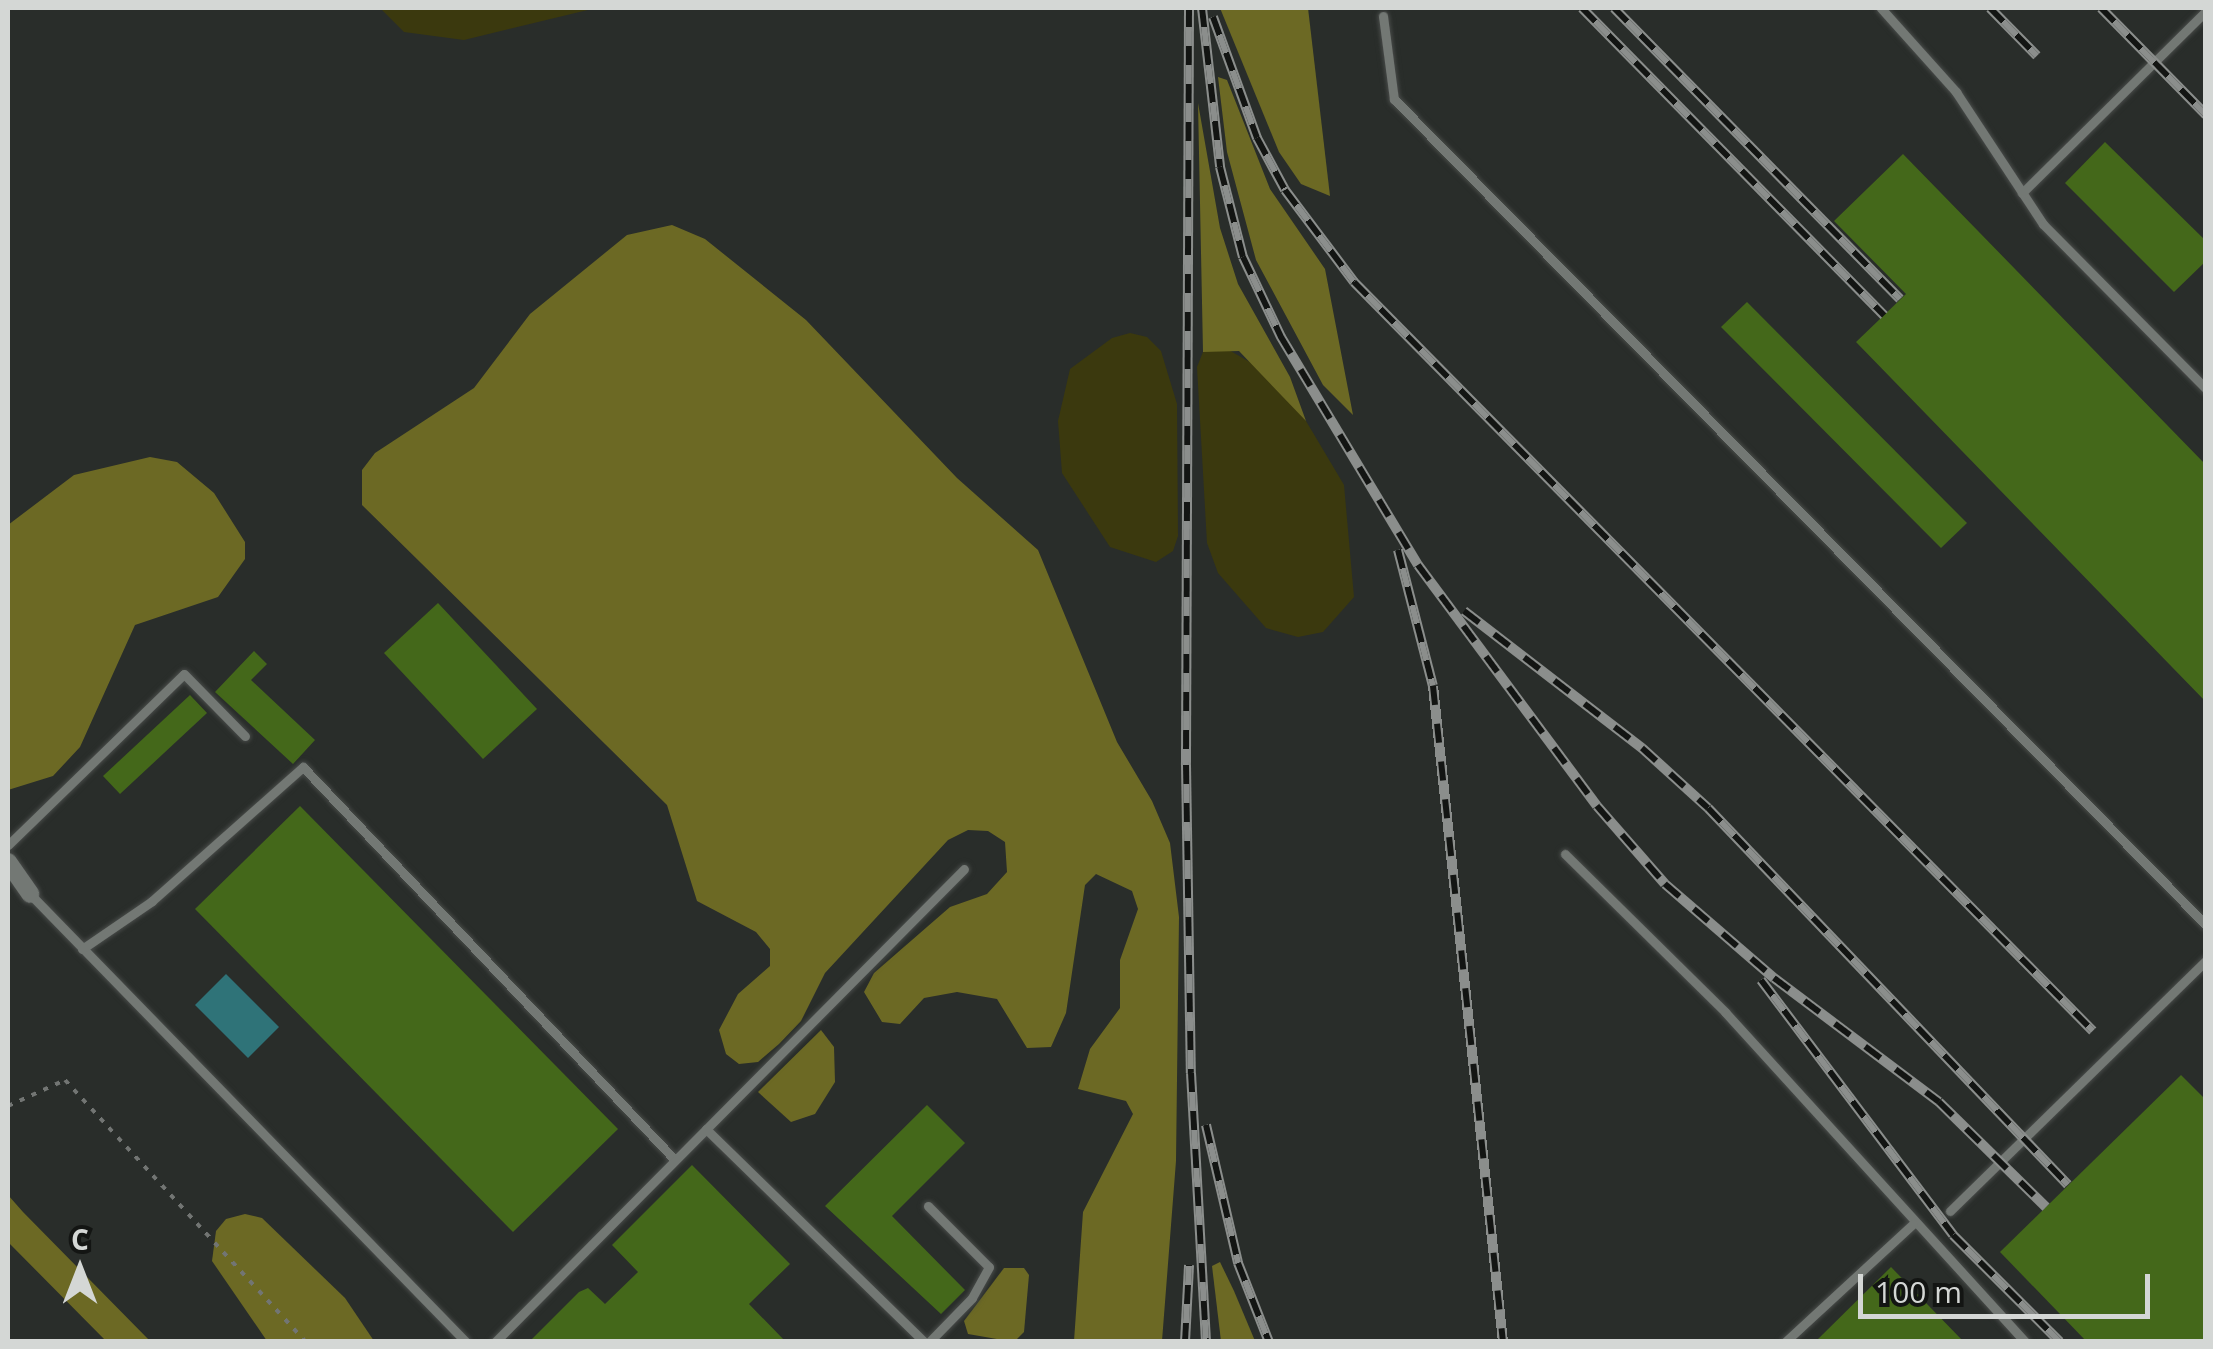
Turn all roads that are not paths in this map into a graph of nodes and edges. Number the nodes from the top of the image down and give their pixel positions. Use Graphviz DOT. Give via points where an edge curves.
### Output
graph roads {
  1 [pos="1881,8"];
  2 [pos="2204,10"];
  3 [pos="1383,16"];
  4 [pos="2022,193"];
  5 [pos="2206,389"];
  6 [pos="245,736"];
  7 [pos="8,844"];
  8 [pos="1566,854"];
  9 [pos="8,862"];
  10 [pos="964,868"];
  11 [pos="30,894"];
  12 [pos="2206,925"];
  13 [pos="82,949"];
  14 [pos="2206,960"];
  15 [pos="706,1129"];
  16 [pos="676,1160"];
  17 [pos="928,1206"];
  18 [pos="1950,1212"];
  19 [pos="1913,1224"];
  20 [pos="466,1342"];
  21 [pos="495,1342"];
  22 [pos="926,1342"];
  23 [pos="1785,1342"];
  24 [pos="2025,1342"];
  1 -- 4 [label="lane" via="1956,92"];
  2 -- 4 [label="lane"];
  3 -- 12 [label="lane" via="1394,99"];
  4 -- 5 [label="lane" via="2042,224"];
  6 -- 7 [label="lane" via="184,674"];
  8 -- 19 [label="lane" via="1725,1012"];
  9 -- 11 [label="street"];
  10 -- 15 [label="lane"];
  11 -- 13 [label="lane"];
  13 -- 16 [label="lane" via="152,901 303,767"];
  13 -- 20 [label="lane"];
  14 -- 18 [label="lane"];
  15 -- 16 [label="lane"];
  15 -- 22 [label="lane"];
  16 -- 21 [label="lane"];
  17 -- 22 [label="lane" via="989,1267 972,1298"];
  19 -- 23 [label="lane"];
  19 -- 24 [label="lane"];
}
